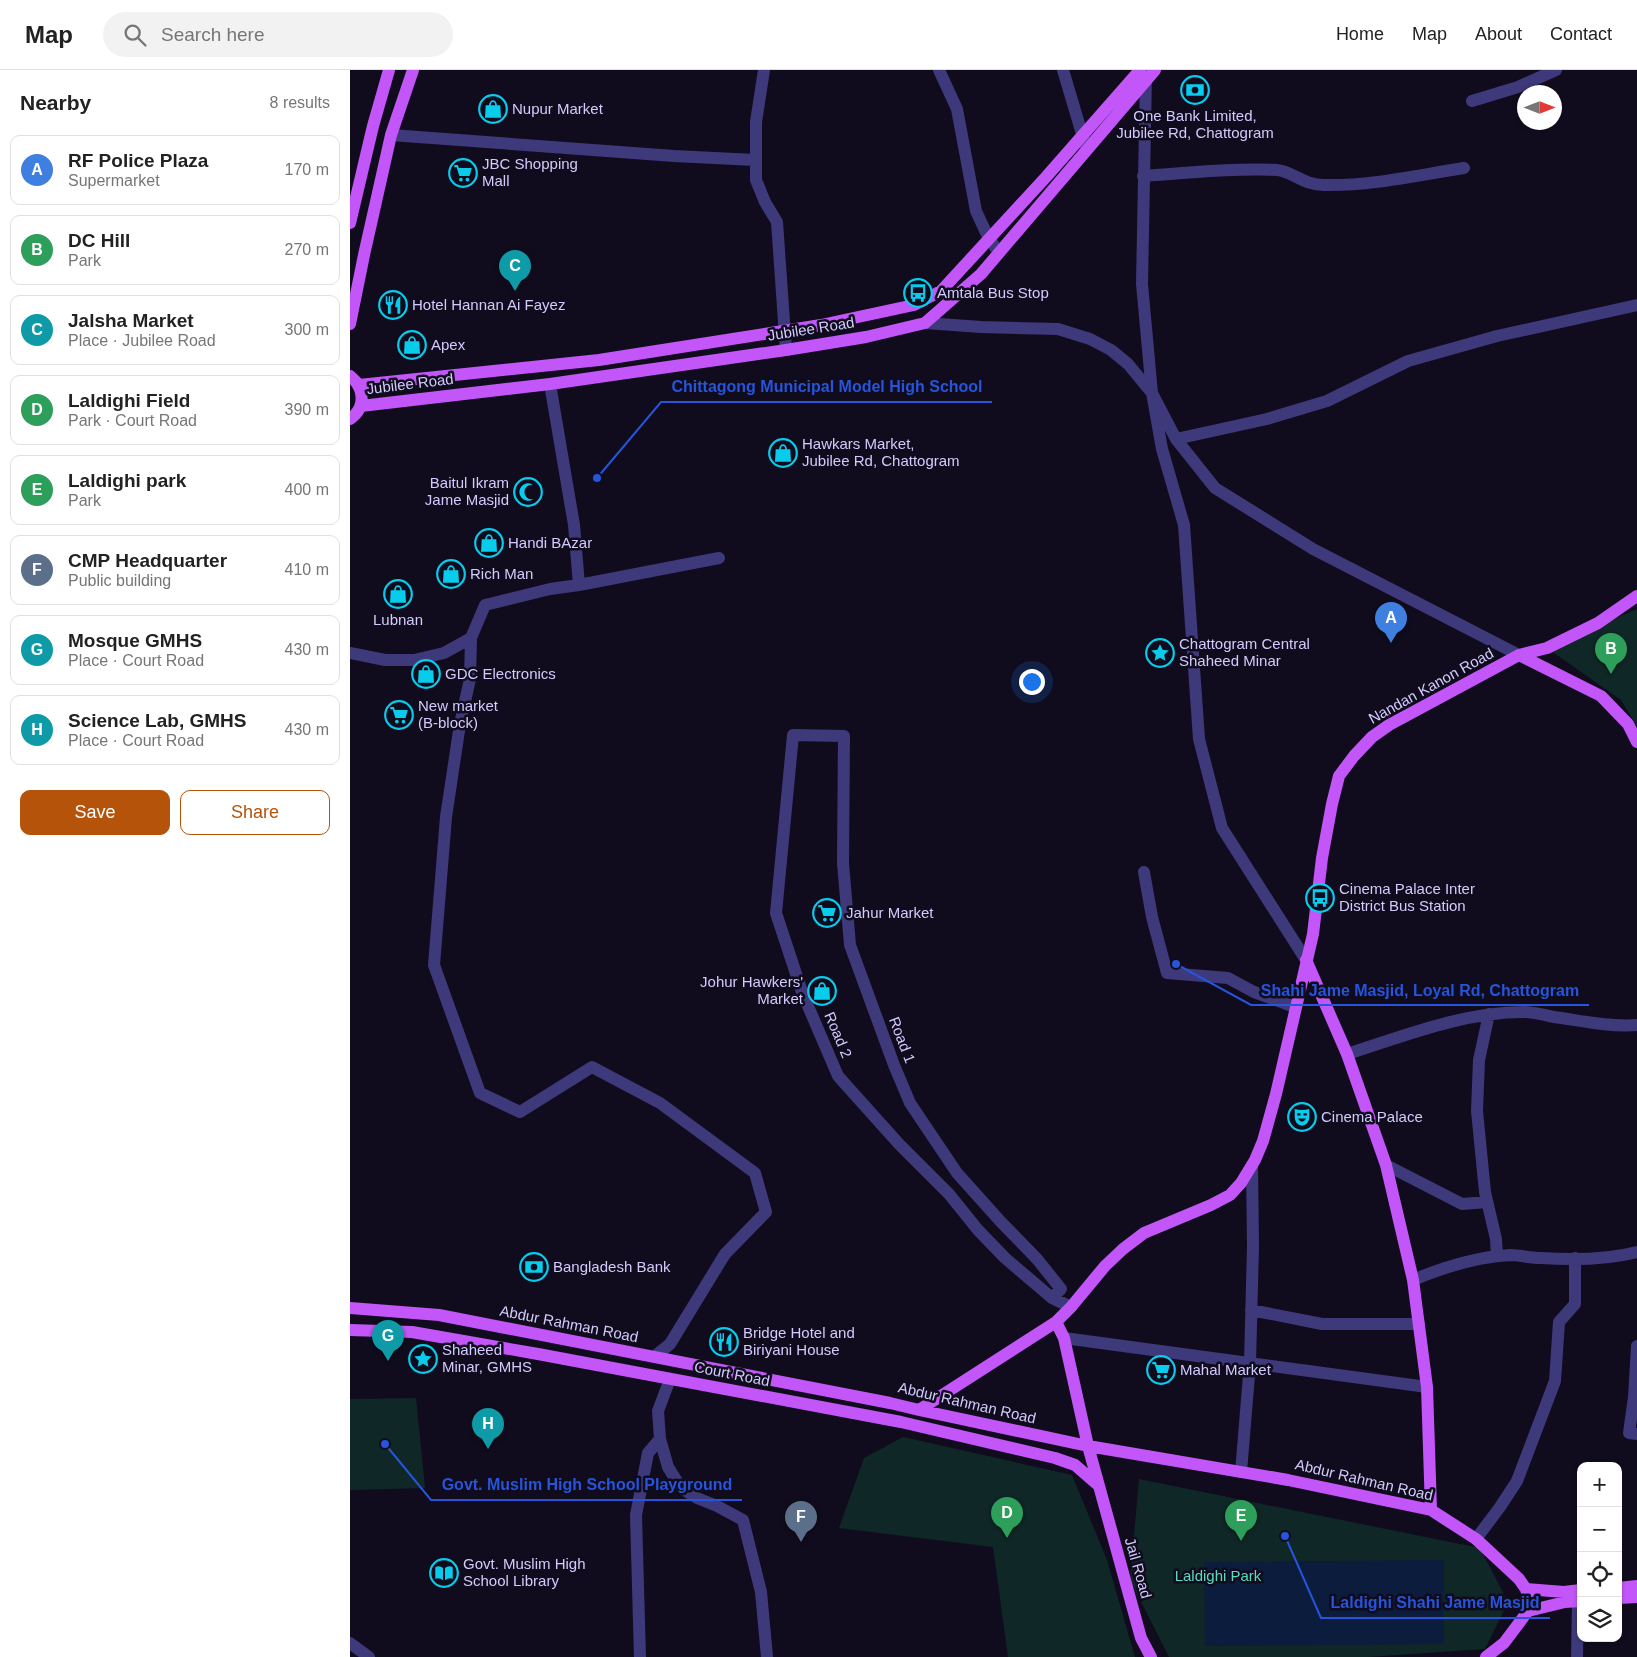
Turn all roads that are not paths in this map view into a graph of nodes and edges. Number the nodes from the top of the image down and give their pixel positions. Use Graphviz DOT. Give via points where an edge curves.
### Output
graph roads {
  1 [pos="389,70"];
  2 [pos="413,70"];
  3 [pos="764,70"];
  4 [pos="939,70"];
  5 [pos="1063,70"];
  6 [pos="1155,70"];
  7 [pos="1556,70"];
  8 [pos="1144,74"];
  9 [pos="1472,100"];
  10 [pos="391,135"];
  11 [pos="1081,137"];
  12 [pos="1088,151"];
  13 [pos="755,160"];
  14 [pos="1464,168"];
  15 [pos="1143,176"];
  16 [pos="350,223"];
  17 [pos="989,239"];
  18 [pos="999,252"];
  19 [pos="1637,305"];
  20 [pos="925,323"];
  21 [pos="350,324"];
  22 [pos="784,331"];
  23 [pos="786,350"];
  24 [pos="352,378"];
  25 [pos="550,384"];
  26 [pos="1152,393"];
  27 [pos="361,406"];
  28 [pos="350,419"];
  29 [pos="1176,439"];
  30 [pos="719,558"];
  31 [pos="579,585"];
  32 [pos="1637,596"];
  33 [pos="471,638"];
  34 [pos="350,653"];
  35 [pos="1518,655"];
  36 [pos="825,736"];
  37 [pos="1637,742"];
  38 [pos="1144,872"];
  39 [pos="1306,960"];
  40 [pos="1296,1007"];
  41 [pos="1488,1014"];
  42 [pos="1637,1024"];
  43 [pos="1347,1054"];
  44 [pos="1386,1165"];
  45 [pos="1252,1166"];
  46 [pos="1487,1202"];
  47 [pos="1637,1252"];
  48 [pos="1497,1256"];
  49 [pos="1575,1258"];
  50 [pos="1412,1280"];
  51 [pos="1052,1298"];
  52 [pos="1071,1307"];
  53 [pos="350,1308"];
  54 [pos="1251,1310"];
  55 [pos="1056,1322"];
  56 [pos="1419,1324"];
  57 [pos="350,1330"];
  58 [pos="1064,1338"];
  59 [pos="1637,1346"];
  60 [pos="654,1357"];
  61 [pos="1250,1363"];
  62 [pos="670,1379"];
  63 [pos="1427,1387"];
  64 [pos="919,1410"];
  65 [pos="1637,1434"];
  66 [pos="660,1440"];
  67 [pos="1088,1446"];
  68 [pos="1240,1472"];
  69 [pos="1098,1485"];
  70 [pos="1431,1510"];
  71 [pos="1476,1539"];
  72 [pos="1637,1586"];
  73 [pos="1622,1588"];
  74 [pos="1526,1589"];
  75 [pos="1577,1597"];
  76 [pos="1637,1597"];
  77 [pos="1622,1598"];
  78 [pos="1577,1599"];
  79 [pos="1528,1611"];
  80 [pos="1578,1642"];
  81 [pos="350,1643"];
  82 [pos="369,1657"];
  83 [pos="640,1657"];
  84 [pos="767,1657"];
  85 [pos="1151,1657"];
  86 [pos="1486,1657"];
  87 [pos="1577,1657"];
  1 -- 16 [label="main road" via="372,126"];
  2 -- 10 [label="main road"];
  3 -- 13 [label="street" via="756,122"];
  4 -- 17 [label="street" via="957,109 976,211"];
  5 -- 11 [label="street"];
  6 -- 8 [label="main road, Jubilee Road"];
  7 -- 9 [label="street" via="1518,87"];
  8 -- 11 [label="main road"];
  8 -- 12 [label="main road, Jubilee Road"];
  8 -- 15 [label="street"];
  10 -- 13 [label="street"];
  10 -- 21 [label="main road"];
  11 -- 12 [label="street"];
  11 -- 17 [label="main road"];
  12 -- 18 [label="main road, Jubilee Road"];
  13 -- 22 [label="street" via="756,180 764,202 777,222"];
  14 -- 15 [label="street" via="1335,185 1308,184 1280,170"];
  15 -- 26 [label="street" via="1142,284"];
  17 -- 18 [label="street"];
  17 -- 22 [label="main road" via="941,291 914,305"];
  18 -- 20 [label="main road, Jubilee Road" via="981,274"];
  19 -- 29 [label="street" via="1497,336 1408,361 1327,401 1267,419"];
  20 -- 23 [label="main road, Jubilee Road"];
  20 -- 26 [label="street" via="1058,329 1111,350 1128,364"];
  22 -- 23 [label="street"];
  22 -- 24 [label="main road" via="599,360"];
  23 -- 25 [label="main road, Jubilee Road"];
  24 -- 27 [label="main road" via="362,399"];
  25 -- 27 [label="main road, Jubilee Road"];
  25 -- 31 [label="street" via="574,525"];
  26 -- 29 [label="street"];
  26 -- 39 [label="street" via="1162,449 1184,525 1199,738 1222,828"];
  27 -- 28 [label="main road"];
  29 -- 35 [label="street" via="1215,488 1313,548"];
  30 -- 31 [label="street"];
  31 -- 33 [label="street" via="485,605"];
  32 -- 35 [label="main road, Nandan Kanon Road" via="1598,623 1547,648"];
  33 -- 34 [label="street" via="444,653 414,660 385,660"];
  33 -- 60 [label="street" via="470,679 446,817 434,965 480,1093 520,1112 592,1067 660,1103 755,1172 766,1212 725,1254 670,1344"];
  35 -- 37 [label="main road" via="1601,696 1628,724"];
  35 -- 39 [label="main road, Nandan Kanon Road" via="1389,724 1372,737 1339,776"];
  36 -- 51 [label="street, Road 1" via="844,736 843,863 850,945 894,1065 910,1103 957,1173 1038,1258 1062,1289"];
  36 -- 51 [label="street, Road 2" via="793,735 776,912 802,992 838,1076 949,1194 978,1230"];
  38 -- 40 [label="street" via="1167,973 1228,978 1254,992"];
  39 -- 40 [label="main road, Nandan Kanon Road"];
  39 -- 43 [label="main road"];
  40 -- 45 [label="main road, Nandan Kanon Road" via="1263,1141"];
  41 -- 42 [label="street" via="1526,1012 1592,1023"];
  41 -- 43 [label="street"];
  41 -- 46 [label="street" via="1479,1060 1477,1111"];
  43 -- 44 [label="main road"];
  44 -- 46 [label="street" via="1462,1204"];
  44 -- 50 [label="main road"];
  45 -- 52 [label="main road, Nandan Kanon Road" via="1230,1195 1144,1233 1123,1249 1104,1266"];
  45 -- 54 [label="street"];
  46 -- 48 [label="street"];
  47 -- 49 [label="street" via="1615,1257"];
  48 -- 49 [label="street"];
  48 -- 50 [label="street" via="1459,1263"];
  49 -- 71 [label="street" via="1575,1304 1559,1322 1555,1381 1544,1413 1517,1481"];
  50 -- 56 [label="main road"];
  51 -- 52 [label="street"];
  52 -- 55 [label="main road, Nandan Kanon Road"];
  53 -- 60 [label="main road, Abdur Rahman Road" via="439,1315"];
  54 -- 56 [label="street" via="1322,1324"];
  54 -- 61 [label="street"];
  55 -- 58 [label="main road, Jail Road"];
  55 -- 64 [label="main road, Nandan Kanon Road"];
  56 -- 63 [label="main road"];
  57 -- 62 [label="main road, Court Road" via="412,1332"];
  58 -- 61 [label="street"];
  58 -- 67 [label="main road, Jail Road"];
  59 -- 65 [label="street" via="1629,1433"];
  60 -- 64 [label="main road, Abdur Rahman Road"];
  61 -- 63 [label="street"];
  61 -- 68 [label="street"];
  62 -- 66 [label="street" via="658,1411"];
  62 -- 69 [label="main road, Court Road" via="901,1422 1055,1458 1075,1465"];
  63 -- 70 [label="main road"];
  64 -- 67 [label="main road, Abdur Rahman Road"];
  66 -- 83 [label="street" via="648,1453 636,1515"];
  66 -- 84 [label="street" via="668,1467 681,1488 744,1520 761,1592"];
  67 -- 68 [label="main road, Abdur Rahman Road"];
  67 -- 69 [label="main road, Jail Road"];
  68 -- 70 [label="main road, Abdur Rahman Road"];
  69 -- 85 [label="main road, Jail Road" via="1141,1638"];
  70 -- 71 [label="main road, Abdur Rahman Road"];
  71 -- 74 [label="main road, Abdur Rahman Road"];
  72 -- 73 [label="main road"];
  74 -- 75 [label="main road" via="1564,1592"];
  74 -- 79 [label="main road"];
  76 -- 77 [label="main road"];
  78 -- 79 [label="main road"];
  79 -- 86 [label="main road" via="1504,1642"];
  80 -- 87 [label="street"];
  81 -- 82 [label="street"];
}
